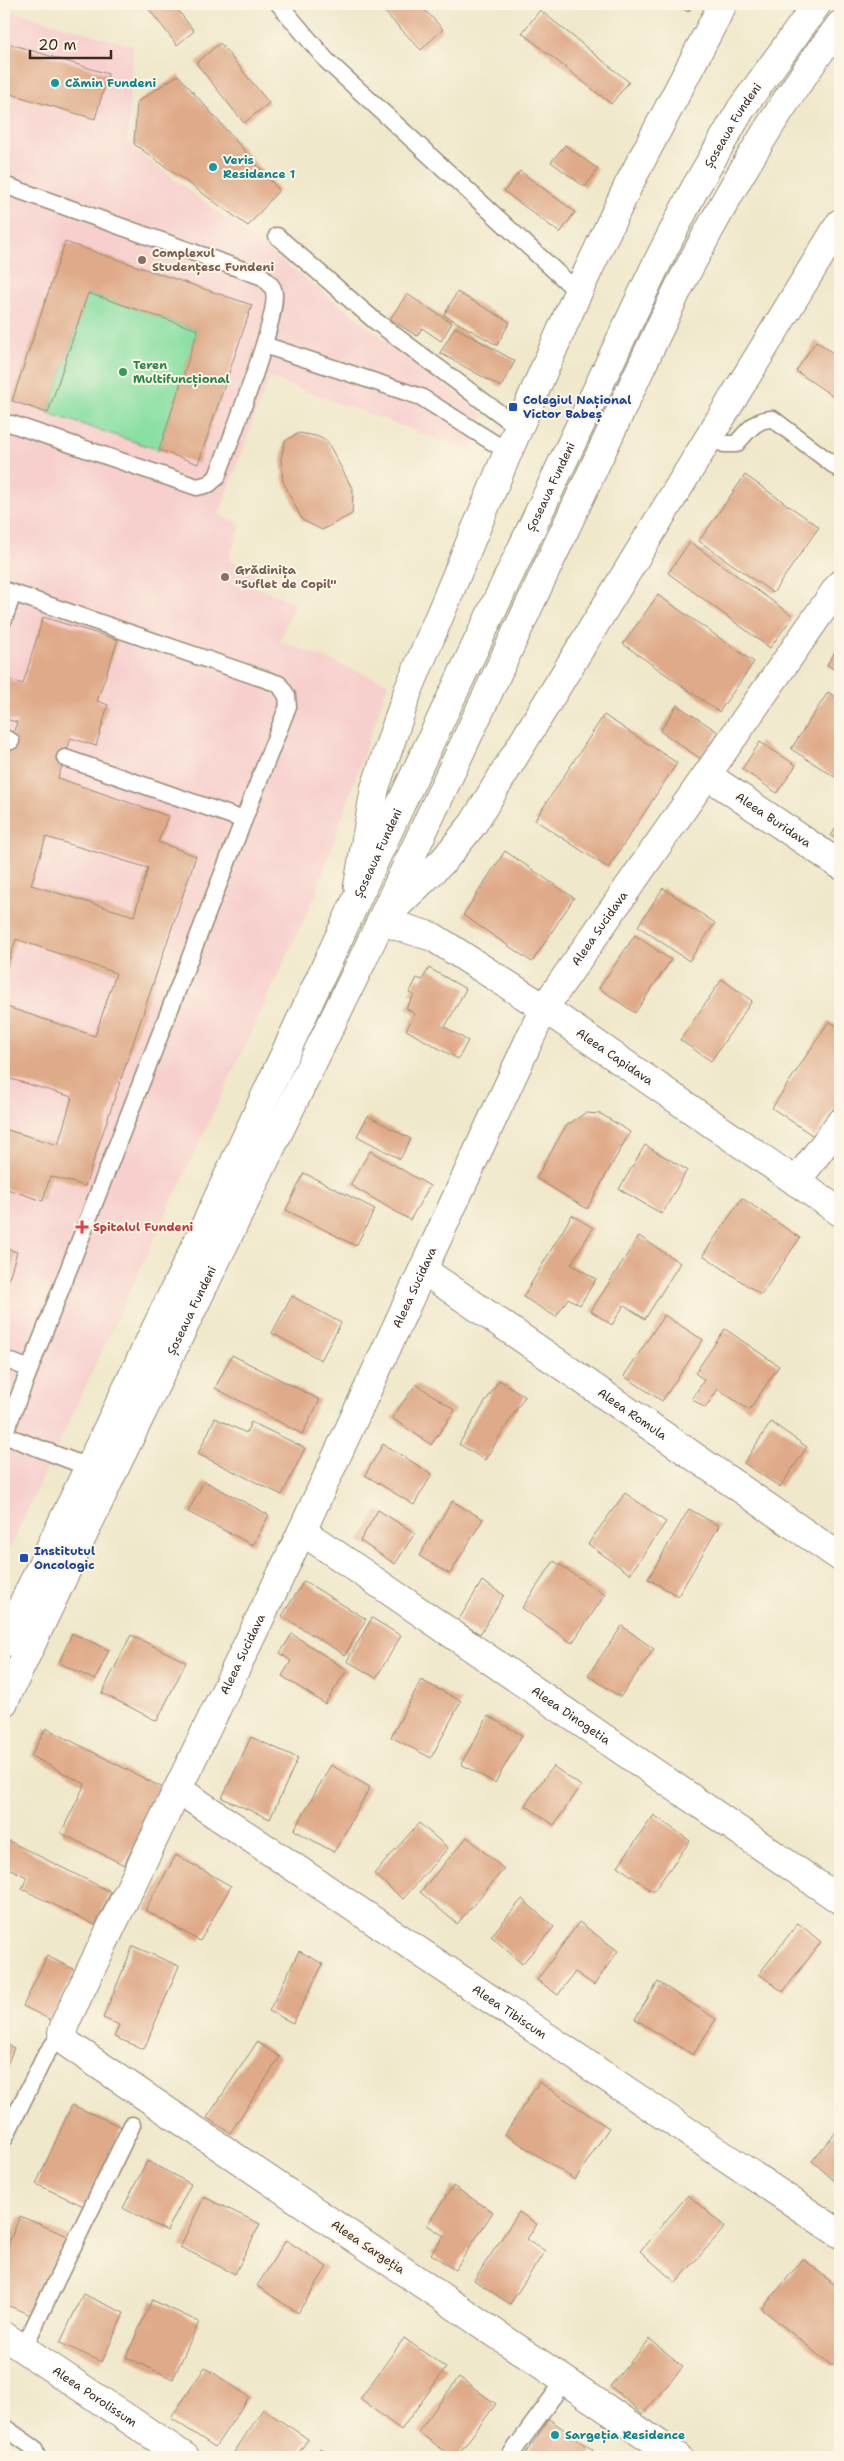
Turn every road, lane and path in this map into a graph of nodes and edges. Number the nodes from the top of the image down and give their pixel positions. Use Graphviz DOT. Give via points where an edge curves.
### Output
graph roads {
  1 [pos="279,4"];
  2 [pos="723,4"];
  3 [pos="817,4"];
  4 [pos="840,25"];
  5 [pos="4,185"];
  6 [pos="840,223"];
  7 [pos="277,236"];
  8 [pos="578,292"];
  9 [pos="264,345"];
  10 [pos="12,424"];
  11 [pos="518,427"];
  12 [pos="710,436"];
  13 [pos="508,452"];
  14 [pos="840,470"];
  15 [pos="840,584"];
  16 [pos="8,592"];
  17 [pos="4,619"];
  18 [pos="65,758"];
  19 [pos="708,775"];
  20 [pos="244,820"];
  21 [pos="840,865"];
  22 [pos="355,906"];
  23 [pos="381,921"];
  24 [pos="544,1008"];
  25 [pos="840,1123"];
  26 [pos="796,1182"];
  27 [pos="840,1212"];
  28 [pos="423,1270"];
  29 [pos="4,1359"];
  30 [pos="30,1369"];
  31 [pos="4,1435"];
  32 [pos="88,1467"];
  33 [pos="302,1531"];
  34 [pos="840,1557"];
  35 [pos="6,1632"];
  36 [pos="4,1702"];
  37 [pos="179,1790"];
  38 [pos="840,1900"];
  39 [pos="62,2033"];
  40 [pos="132,2125"];
  41 [pos="4,2139"];
  42 [pos="840,2234"];
  43 [pos="13,2342"];
  44 [pos="565,2380"];
  45 [pos="4,2427"];
  46 [pos="37,2457"];
  47 [pos="185,2457"];
  48 [pos="509,2457"];
  49 [pos="678,2457"];
  1 -- 8 [label="lane" via="327,62"];
  2 -- 8 [label="street, Șoseaua Fundeni" via="629,184"];
  3 -- 22 [label="street, Șoseaua Fundeni" via="741,109 658,260"];
  4 -- 23 [label="street, Șoseaua Fundeni" via="765,132 677,291"];
  5 -- 9 [label="lane" via="264,277 274,290 274,302"];
  6 -- 12 [label="street, Șoseaua Fundeni"];
  7 -- 11 [label="lane" via="374,320"];
  8 -- 11 [label="street, Șoseaua Fundeni"];
  9 -- 10 [label="lane" via="217,477 210,484 198,487"];
  9 -- 13 [label="lane" via="421,397"];
  11 -- 13 [label="street, Șoseaua Fundeni"];
  12 -- 14 [label="lane" via="724,444 736,444 756,423 773,419"];
  12 -- 23 [label="street, Șoseaua Fundeni" via="473,824 444,860"];
  13 -- 22 [label="street, Șoseaua Fundeni" via="408,691 382,766 375,788"];
  15 -- 19 [label="street, Aleea Sucidava"];
  16 -- 17 [label="lane"];
  16 -- 20 [label="lane" via="278,684 287,696 288,706"];
  18 -- 20 [label="lane"];
  19 -- 21 [label="street, Aleea Buridava"];
  19 -- 24 [label="street, Aleea Sucidava"];
  20 -- 30 [label="lane"];
  22 -- 32 [label="street, Șoseaua Fundeni"];
  23 -- 24 [label="street, Aleea Capidava" via="433,937"];
  23 -- 36 [label="street, Șoseaua Fundeni"];
  24 -- 26 [label="street, Aleea Capidava"];
  24 -- 28 [label="street, Aleea Sucidava"];
  25 -- 26 [label="street"];
  26 -- 27 [label="street, Aleea Capidava"];
  28 -- 33 [label="street, Aleea Sucidava"];
  28 -- 34 [label="street, Aleea Romula"];
  29 -- 30 [label="lane"];
  30 -- 31 [label="lane"];
  31 -- 32 [label="lane"];
  32 -- 35 [label="street, Șoseaua Fundeni"];
  33 -- 37 [label="street, Aleea Sucidava"];
  33 -- 38 [label="street, Aleea Dinogetia"];
  37 -- 39 [label="street, Aleea Sucidava"];
  37 -- 42 [label="street, Aleea Tibiscum"];
  39 -- 41 [label="lane" via="46,2054"];
  39 -- 44 [label="street, Aleea Sargeția" via="68,2044"];
  40 -- 43 [label="lane"];
  43 -- 47 [label="street, Aleea Porolissum"];
  44 -- 48 [label="lane"];
  44 -- 49 [label="street, Aleea Sargeția"];
  45 -- 46 [label="lane" via="34,2448"];
}
